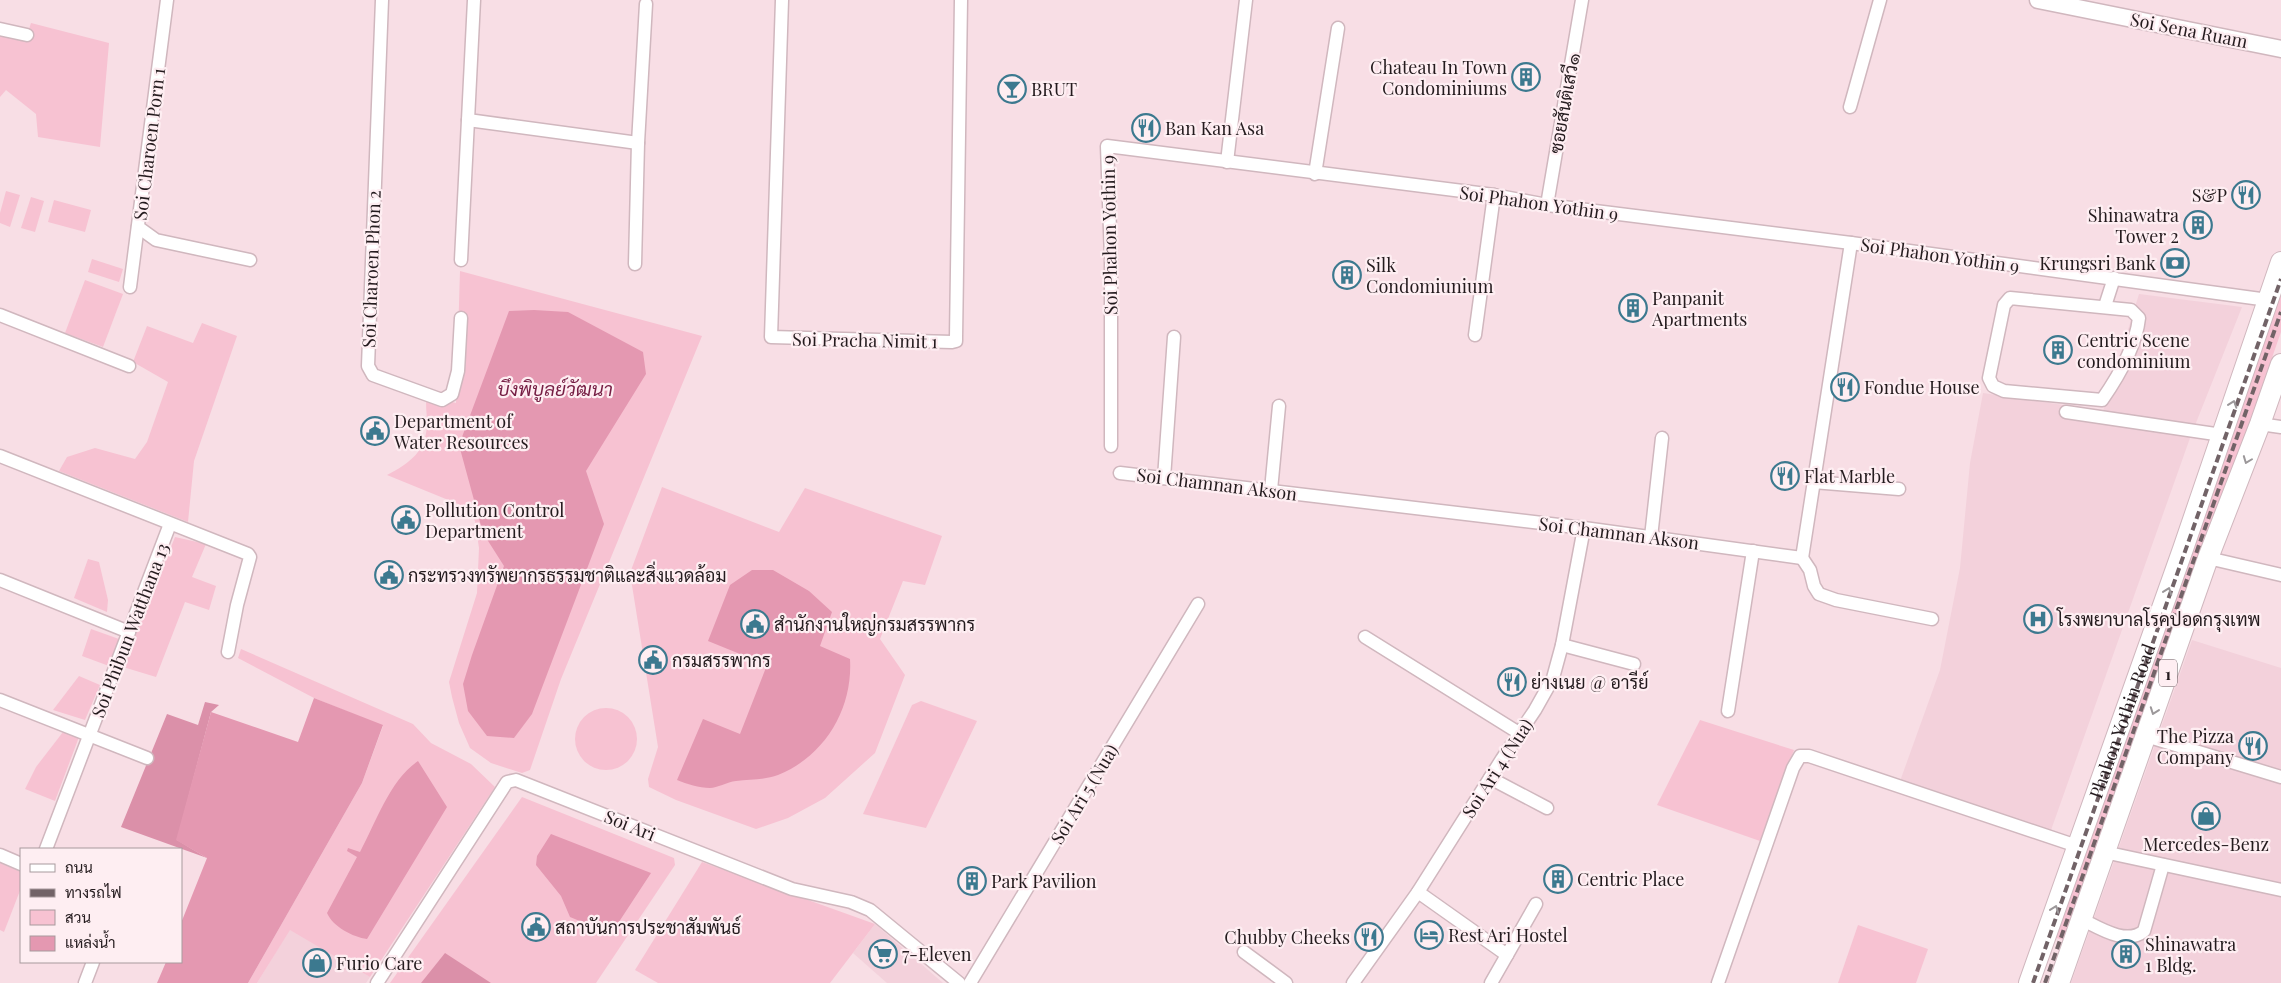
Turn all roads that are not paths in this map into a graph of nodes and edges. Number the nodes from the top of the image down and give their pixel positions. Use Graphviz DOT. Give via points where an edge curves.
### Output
graph roads {
  1 [pos="167,0"];
  2 [pos="382,0"];
  3 [pos="474,0"];
  4 [pos="782,0"];
  5 [pos="960,0"];
  6 [pos="1246,0"];
  7 [pos="1582,0"];
  8 [pos="1880,0"];
  9 [pos="2038,0"];
  10 [pos="646,4"];
  11 [pos="1338,28"];
  12 [pos="0,29"];
  13 [pos="27,34"];
  14 [pos="2281,49"];
  15 [pos="1850,107"];
  16 [pos="468,120"];
  17 [pos="638,142"];
  18 [pos="1227,162"];
  19 [pos="1315,174"];
  20 [pos="1494,196"];
  21 [pos="1547,205"];
  22 [pos="138,227"];
  23 [pos="1851,242"];
  24 [pos="250,260"];
  25 [pos="461,260"];
  26 [pos="2281,262"];
  27 [pos="635,264"];
  28 [pos="2114,278"];
  29 [pos="130,288"];
  30 [pos="2268,300"];
  31 [pos="2105,306"];
  32 [pos="0,315"];
  33 [pos="461,318"];
  34 [pos="1475,335"];
  35 [pos="1174,337"];
  36 [pos="2281,364"];
  37 [pos="129,366"];
  38 [pos="1279,406"];
  39 [pos="2066,412"];
  40 [pos="2260,424"];
  41 [pos="2281,427"];
  42 [pos="2222,435"];
  43 [pos="1662,438"];
  44 [pos="1111,446"];
  45 [pos="0,456"];
  46 [pos="1120,473"];
  47 [pos="1164,478"];
  48 [pos="1813,482"];
  49 [pos="1899,489"];
  50 [pos="1271,490"];
  51 [pos="170,524"];
  52 [pos="1584,528"];
  53 [pos="1651,537"];
  54 [pos="1753,551"];
  55 [pos="1802,558"];
  56 [pos="2208,558"];
  57 [pos="2281,575"];
  58 [pos="0,580"];
  59 [pos="1198,604"];
  60 [pos="1932,619"];
  61 [pos="129,632"];
  62 [pos="1366,638"];
  63 [pos="1562,645"];
  64 [pos="228,652"];
  65 [pos="1634,664"];
  66 [pos="0,700"];
  67 [pos="1728,711"];
  68 [pos="2119,727"];
  69 [pos="1519,733"];
  70 [pos="90,735"];
  71 [pos="2146,736"];
  72 [pos="147,758"];
  73 [pos="2281,777"];
  74 [pos="1490,778"];
  75 [pos="1547,808"];
  76 [pos="2077,846"];
  77 [pos="46,848"];
  78 [pos="2104,852"];
  79 [pos="0,855"];
  80 [pos="20,864"];
  81 [pos="2164,865"];
  82 [pos="2281,890"];
  83 [pos="1418,892"];
  84 [pos="1536,904"];
  85 [pos="2080,919"];
  86 [pos="2041,946"];
  87 [pos="1244,952"];
  88 [pos="1507,955"];
  89 [pos="2068,956"];
  90 [pos="93,963"];
  91 [pos="1360,980"];
  92 [pos="85,983"];
  93 [pos="377,983"];
  94 [pos="959,983"];
  95 [pos="970,983"];
  96 [pos="1286,983"];
  97 [pos="1491,983"];
  98 [pos="1718,983"];
  99 [pos="2029,983"];
  100 [pos="2059,983"];
  1 -- 22 [label="street, Soi Charoen Porn 1"];
  2 -- 33 [label="street, Soi Charoen Phon 2" via="368,366 373,376 442,400 452,394 458,371"];
  3 -- 16 [label="street"];
  4 -- 5 [label="street, Soi Pracha Nimit 1" via="770,335 772,338 952,342 956,341"];
  6 -- 18 [label="street"];
  7 -- 21 [label="street, ซอยสันติเสวี๑"];
  8 -- 15 [label="street"];
  9 -- 14 [label="street, Soi Sena Ruam"];
  10 -- 17 [label="street"];
  11 -- 19 [label="street"];
  12 -- 13 [label="street"];
  16 -- 17 [label="street"];
  16 -- 25 [label="street"];
  17 -- 27 [label="street"];
  18 -- 19 [label="street, Soi Phahon Yothin 9"];
  18 -- 44 [label="street, Soi Phahon Yothin 9" via="1107,146 1111,258"];
  19 -- 20 [label="street, Soi Phahon Yothin 9"];
  20 -- 21 [label="street, Soi Phahon Yothin 9"];
  20 -- 34 [label="street"];
  21 -- 23 [label="street, Soi Phahon Yothin 9"];
  22 -- 24 [label="street" via="156,240"];
  22 -- 29 [label="street, Soi Charoen Porn 1"];
  23 -- 28 [label="street, Soi Phahon Yothin 9"];
  23 -- 48 [label="street"];
  26 -- 30 [label="main road, Phahon Yothin Road / 1"];
  28 -- 30 [label="street, Soi Phahon Yothin 9"];
  28 -- 31 [label="street"];
  42 -- 30 [label="main road, Phahon Yothin Road / 1, one-way"];
  31 -- 31 [label="street" via="2010,298 2004,305 1989,378 1993,386 2004,392 2102,400 2137,334 2139,318 2131,310"];
  32 -- 37 [label="street"];
  35 -- 47 [label="street"];
  36 -- 40 [label="main road, Phahon Yothin Road / 1"];
  38 -- 50 [label="street"];
  39 -- 42 [label="street"];
  40 -- 41 [label="street"];
  40 -- 56 [label="main road, Phahon Yothin Road / 1, one-way"];
  68 -- 42 [label="main road, Phahon Yothin Road / 1, one-way"];
  43 -- 53 [label="street"];
  45 -- 51 [label="street, Soi Phibun Watthana 13"];
  46 -- 47 [label="street, Soi Chamnan Akson"];
  47 -- 50 [label="street, Soi Chamnan Akson"];
  48 -- 49 [label="street"];
  48 -- 55 [label="street"];
  50 -- 52 [label="street, Soi Chamnan Akson"];
  51 -- 61 [label="street, Soi Phibun Watthana 13"];
  51 -- 64 [label="street" via="250,557"];
  52 -- 53 [label="street, Soi Chamnan Akson"];
  52 -- 63 [label="street, Soi Ari 4 (Nua)"];
  53 -- 54 [label="street, Soi Chamnan Akson"];
  54 -- 55 [label="street, Soi Chamnan Akson"];
  54 -- 67 [label="street"];
  55 -- 60 [label="street" via="1819,594"];
  56 -- 57 [label="street"];
  56 -- 71 [label="main road, Phahon Yothin Road / 1, one-way"];
  58 -- 61 [label="street"];
  59 -- 95 [label="street, Soi Ari 5 (Nua)"];
  61 -- 70 [label="street, Soi Phibun Watthana 13"];
  62 -- 69 [label="street"];
  63 -- 65 [label="street"];
  63 -- 69 [label="street, Soi Ari 4 (Nua)" via="1553,678"];
  66 -- 70 [label="street"];
  68 -- 71 [label="main road"];
  68 -- 76 [label="main road, Phahon Yothin Road / 1"];
  69 -- 74 [label="street, Soi Ari 4 (Nua)"];
  70 -- 72 [label="street"];
  70 -- 77 [label="street, Soi Phibun Watthana 13"];
  71 -- 73 [label="street"];
  71 -- 78 [label="main road, Phahon Yothin Road / 1"];
  74 -- 75 [label="street"];
  74 -- 83 [label="street, Soi Ari 4 (Nua)"];
  86 -- 76 [label="main road, Phahon Yothin Road / 1, one-way"];
  76 -- 98 [label="street" via="1809,756 1800,756 1792,768"];
  78 -- 81 [label="street"];
  78 -- 85 [label="main road, Phahon Yothin Road / 1"];
  79 -- 80 [label="street"];
  81 -- 82 [label="street"];
  81 -- 85 [label="street" via="2141,933 2122,936"];
  83 -- 88 [label="street"];
  83 -- 91 [label="street, Soi Ari 4 (Nua)"];
  84 -- 88 [label="street"];
  85 -- 89 [label="main road, Phahon Yothin Road / 1"];
  86 -- 89 [label="main road"];
  86 -- 99 [label="main road, Phahon Yothin Road / 1"];
  87 -- 96 [label="street"];
  88 -- 97 [label="street"];
  89 -- 100 [label="main road, Phahon Yothin Road / 1"];
  90 -- 92 [label="street"];
  93 -- 94 [label="street, Soi Ari" via="507,782 516,780 792,889 850,902 870,910"];
}
